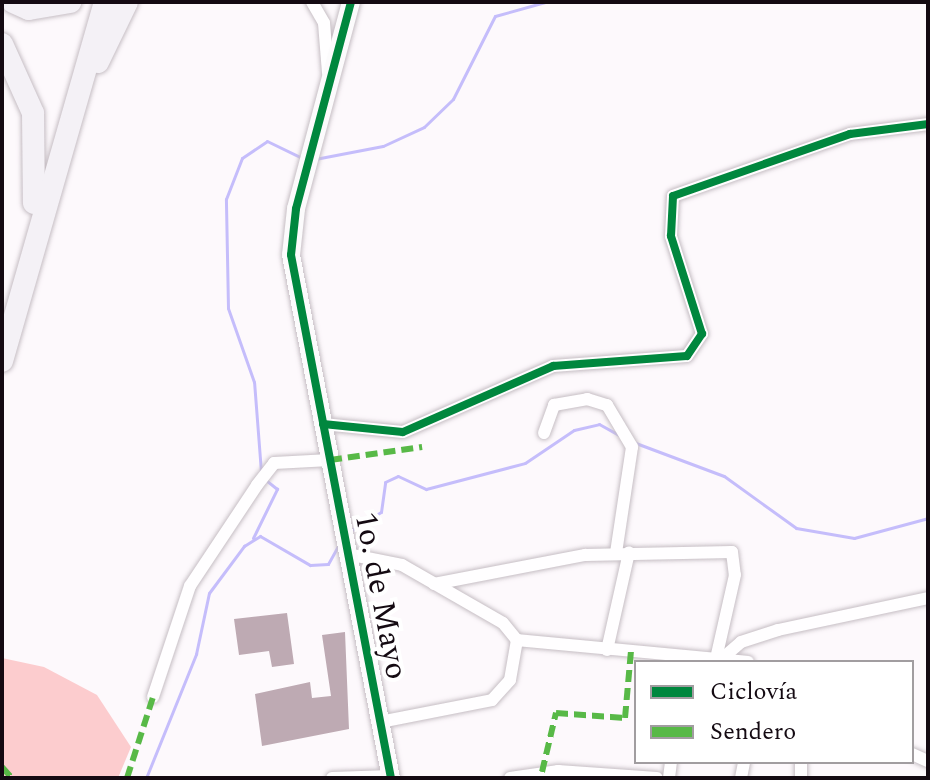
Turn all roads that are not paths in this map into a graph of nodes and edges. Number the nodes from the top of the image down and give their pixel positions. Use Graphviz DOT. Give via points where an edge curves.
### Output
graph roads {
  1 [pos="13,2"];
  2 [pos="70,2"];
  3 [pos="105,2"];
  4 [pos="127,2"];
  5 [pos="312,2"];
  6 [pos="351,2"];
  7 [pos="2,44"];
  8 [pos="329,84"];
  9 [pos="928,124"];
  10 [pos="46,200"];
  11 [pos="2,322"];
  12 [pos="2,361"];
  13 [pos="323,424"];
  14 [pos="544,433"];
  15 [pos="330,460"];
  16 [pos="622,553"];
  17 [pos="347,554"];
  18 [pos="434,584"];
  19 [pos="928,598"];
  20 [pos="517,640"];
  21 [pos="607,650"];
  22 [pos="682,657"];
  23 [pos="722,657"];
  24 [pos="153,697"];
  25 [pos="380,722"];
  26 [pos="391,777"];
  27 [pos="332,778"];
  28 [pos="510,778"];
  29 [pos="657,778"];
  1 -- 2 [label="highway" via="29,9"];
  3 -- 10 [label="highway"];
  4 -- 10 [label="highway" via="90,77 56,190"];
  5 -- 8 [label="street" via="324,23"];
  6 -- 8 [label="street, 1o. de Mayo"];
  7 -- 11 [label="highway" via="33,113 38,158 34,207"];
  8 -- 13 [label="street, 1o. de Mayo" via="305,173 291,255"];
  9 -- 13 [label="street" via="850,134 673,196 671,236 702,334 687,356 553,366 403,432"];
  10 -- 12 [label="highway"];
  13 -- 15 [label="street, 1o. de Mayo"];
  14 -- 16 [label="street" via="554,405 587,399 607,405 632,447"];
  15 -- 17 [label="street, 1o. de Mayo"];
  15 -- 24 [label="street" via="274,463 257,485 190,586"];
  16 -- 18 [label="street"];
  16 -- 21 [label="street"];
  16 -- 23 [label="street" via="732,552 735,575"];
  17 -- 18 [label="street" via="402,565"];
  17 -- 25 [label="street, 1o. de Mayo"];
  18 -- 20 [label="street" via="503,623"];
  19 -- 23 [label="street" via="778,630 741,642"];
  20 -- 21 [label="street"];
  20 -- 25 [label="street" via="510,680 492,700"];
  21 -- 22 [label="street"];
  22 -- 23 [label="street"];
  25 -- 26 [label="street, 1o. de Mayo"];
  26 -- 27 [label="street"];
  28 -- 29 [label="street" via="558,771"];
}
